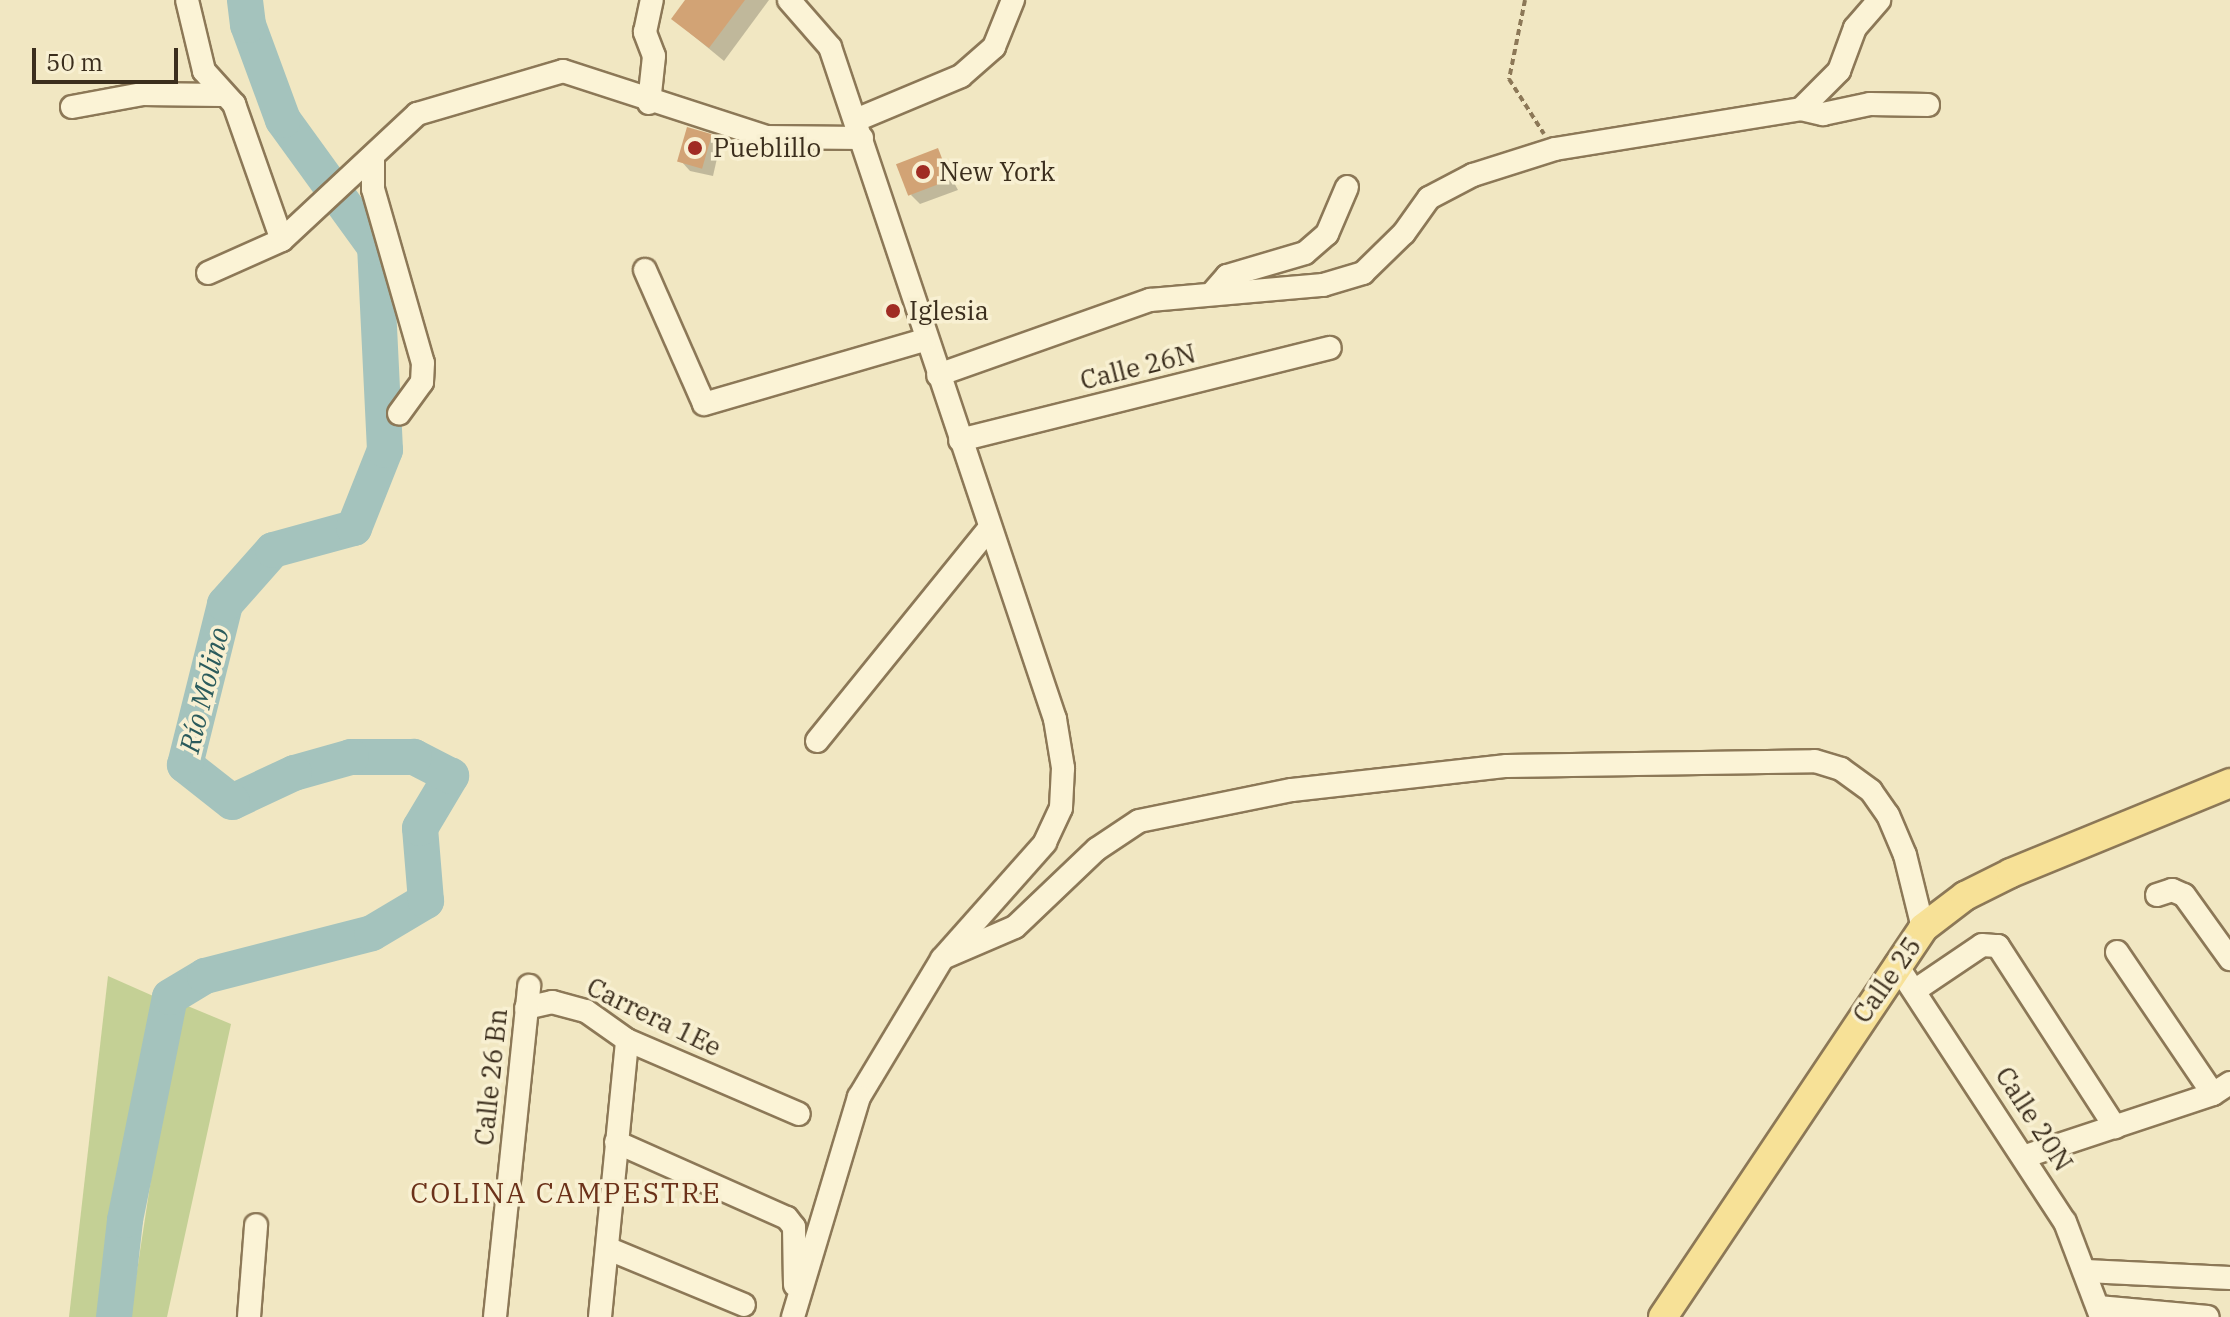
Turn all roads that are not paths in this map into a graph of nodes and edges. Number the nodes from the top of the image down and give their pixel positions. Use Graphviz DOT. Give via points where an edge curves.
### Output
graph roads {
  1 [pos="187,0"];
  2 [pos="652,0"];
  3 [pos="789,0"];
  4 [pos="1013,0"];
  5 [pos="1879,0"];
  6 [pos="221,95"];
  7 [pos="649,103"];
  8 [pos="1928,105"];
  9 [pos="72,107"];
  10 [pos="1801,109"];
  11 [pos="859,129"];
  12 [pos="373,159"];
  13 [pos="1347,187"];
  14 [pos="282,240"];
  15 [pos="645,270"];
  16 [pos="208,273"];
  17 [pos="1214,291"];
  18 [pos="925,340"];
  19 [pos="1330,348"];
  20 [pos="938,375"];
  21 [pos="399,414"];
  22 [pos="960,440"];
  23 [pos="988,530"];
  24 [pos="817,741"];
  25 [pos="2230,783"];
  26 [pos="2157,895"];
  27 [pos="1923,928"];
  28 [pos="2117,952"];
  29 [pos="942,959"];
  30 [pos="2230,959"];
  31 [pos="1896,964"];
  32 [pos="1917,989"];
  33 [pos="528,997"];
  34 [pos="627,1040"];
  35 [pos="2222,1088"];
  36 [pos="799,1114"];
  37 [pos="2115,1127"];
  38 [pos="616,1142"];
  39 [pos="2026,1156"];
  40 [pos="256,1225"];
  41 [pos="609,1249"];
  42 [pos="2086,1271"];
  43 [pos="2230,1278"];
  44 [pos="744,1305"];
  45 [pos="2100,1312"];
  46 [pos="794,1314"];
  47 [pos="2201,1316"];
  48 [pos="249,1317"];
  49 [pos="495,1317"];
  50 [pos="600,1317"];
  51 [pos="1663,1317"];
  1 -- 6 [label="street" via="204,71"];
  2 -- 7 [label="street" via="645,32 654,56"];
  3 -- 11 [label="street" via="830,47"];
  4 -- 11 [label="street" via="994,47 961,76"];
  5 -- 10 [label="street" via="1855,28 1839,71"];
  6 -- 9 [label="street" via="142,94"];
  6 -- 14 [label="street" via="234,104"];
  7 -- 11 [label="street" via="766,137"];
  7 -- 12 [label="street" via="563,71 417,114"];
  8 -- 10 [label="street" via="1870,104 1823,114"];
  10 -- 17 [label="street" via="1555,149 1473,175 1429,198 1404,233 1363,273 1323,285"];
  11 -- 18 [label="street"];
  12 -- 14 [label="street"];
  12 -- 21 [label="street" via="373,189 423,363 422,382"];
  13 -- 17 [label="street" via="1327,234 1305,253 1227,276"];
  14 -- 16 [label="street"];
  15 -- 18 [label="street" via="704,404"];
  17 -- 20 [label="street" via="1150,300"];
  18 -- 20 [label="street"];
  19 -- 22 [label="street, Calle 26N"];
  20 -- 22 [label="street"];
  22 -- 23 [label="street"];
  23 -- 24 [label="street"];
  23 -- 29 [label="street" via="1055,719 1063,768 1061,808 1045,843"];
  25 -- 27 [label="main road, Calle 25" via="2011,873 1965,896"];
  26 -- 30 [label="street" via="2172,890 2184,895"];
  27 -- 29 [label="street" via="1905,855 1888,815 1871,791 1841,769 1815,761 1507,766 1292,790 1139,821 1097,849 1007,933"];
  27 -- 31 [label="main road, Calle 25"];
  28 -- 35 [label="street"];
  29 -- 46 [label="street" via="859,1097"];
  31 -- 32 [label="street, Calle 20N"];
  31 -- 51 [label="main road, Calle 25"];
  32 -- 37 [label="street" via="1982,945 1998,946"];
  32 -- 39 [label="street, Calle 20N"];
  33 -- 34 [label="street, Carrera 1Ee" via="586,1011"];
  33 -- 49 [label="street, Calle 26 Bn"];
  34 -- 36 [label="street, Carrera 1Ee"];
  34 -- 38 [label="street"];
  35 -- 37 [label="street"];
  37 -- 39 [label="street"];
  38 -- 41 [label="street"];
  38 -- 46 [label="street" via="787,1218 794,1227"];
  39 -- 42 [label="street, Calle 20N" via="2065,1222"];
  40 -- 48 [label="street"];
  41 -- 44 [label="street"];
  41 -- 50 [label="street"];
  42 -- 43 [label="street"];
  42 -- 45 [label="street, Calle 20N"];
  45 -- 47 [label="street"];
}
